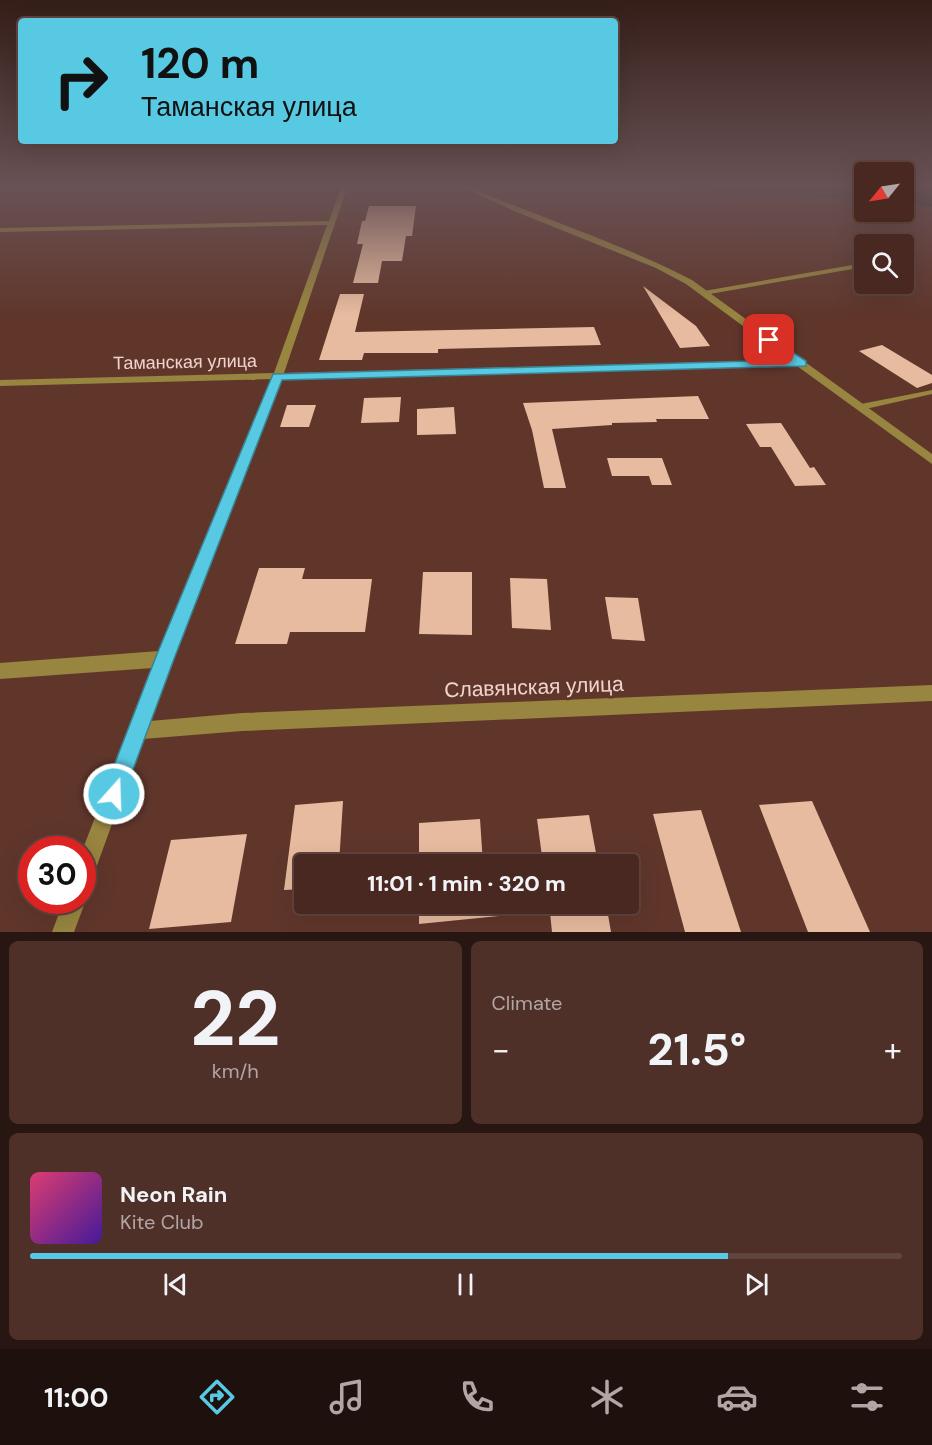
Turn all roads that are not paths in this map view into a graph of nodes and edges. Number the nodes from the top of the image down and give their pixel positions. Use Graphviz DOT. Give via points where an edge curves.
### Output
graph roads {
  1 [pos="71,228"];
  2 [pos="330,228"];
  3 [pos="563,228"];
  4 [pos="0,230"];
  5 [pos="854,267"];
  6 [pos="704,293"];
  7 [pos="802,363"];
  8 [pos="278,376"];
  9 [pos="0,383"];
  10 [pos="932,392"];
  11 [pos="861,407"];
  12 [pos="932,460"];
  13 [pos="164,659"];
  14 [pos="0,671"];
  15 [pos="932,693"];
  16 [pos="137,731"];
  17 [pos="96,841"];
  18 [pos="70,914"];
  19 [pos="63,932"];
  1 -- 4 [label="street"];
  2 -- 8 [label="street"];
  3 -- 6 [label="street" via="659,266"];
  5 -- 6 [label="lane"];
  6 -- 7 [label="street"];
  7 -- 8 [label="street, Таманская улица"];
  7 -- 11 [label="street"];
  8 -- 9 [label="street, Таманская улица"];
  8 -- 13 [label="street"];
  10 -- 11 [label="lane"];
  11 -- 12 [label="street"];
  13 -- 14 [label="street"];
  13 -- 16 [label="street"];
  15 -- 16 [label="street, Славянская улица" via="242,722"];
  16 -- 17 [label="street"];
  18 -- 19 [label="street"];
}
